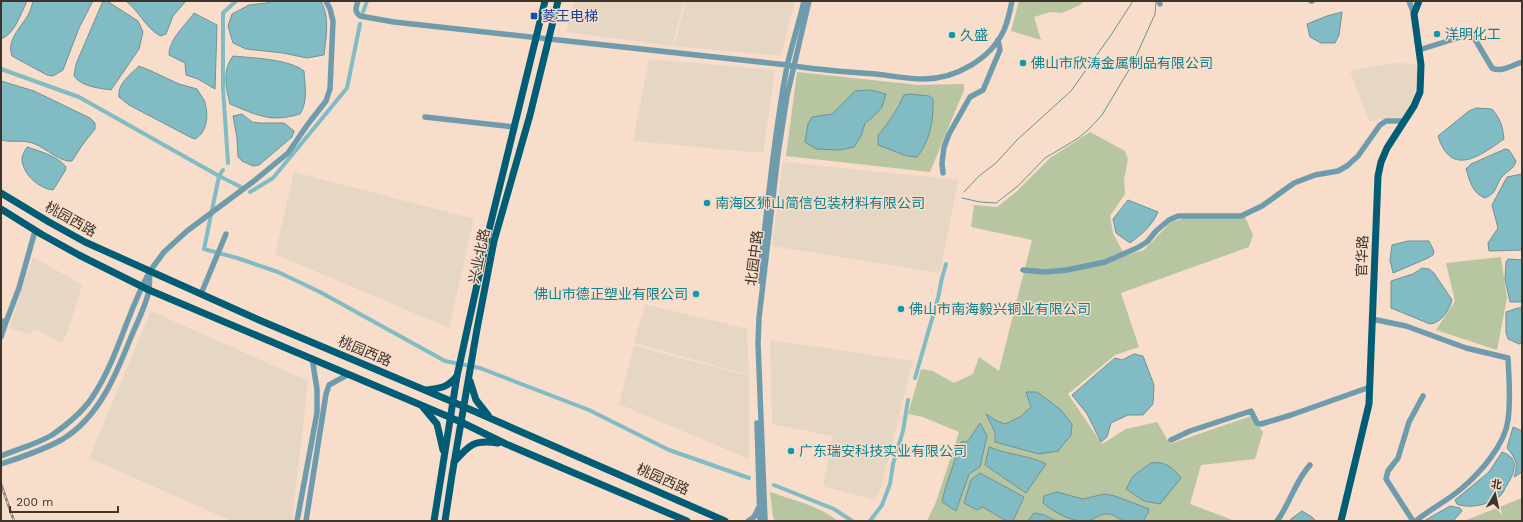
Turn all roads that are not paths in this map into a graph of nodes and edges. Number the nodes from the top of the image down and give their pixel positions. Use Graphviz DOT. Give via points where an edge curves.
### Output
graph roads {
  1 [pos="326,1"];
  2 [pos="358,1"];
  3 [pos="545,1"];
  4 [pos="558,1"];
  5 [pos="804,1"];
  6 [pos="808,1"];
  7 [pos="1012,1"];
  8 [pos="1409,1"];
  9 [pos="1419,1"];
  10 [pos="1414,14"];
  11 [pos="536,37"];
  12 [pos="548,38"];
  13 [pos="998,40"];
  14 [pos="1419,50"];
  15 [pos="1522,62"];
  16 [pos="790,65"];
  17 [pos="425,117"];
  18 [pos="1404,121"];
  19 [pos="514,127"];
  20 [pos="943,173"];
  21 [pos="1,193"];
  22 [pos="1,209"];
  23 [pos="35,231"];
  24 [pos="226,234"];
  25 [pos="1023,270"];
  26 [pos="150,271"];
  27 [pos="141,286"];
  28 [pos="149,290"];
  29 [pos="201,294"];
  30 [pos="1372,319"];
  31 [pos="3,321"];
  32 [pos="1,337"];
  33 [pos="312,358"];
  34 [pos="108,368"];
  35 [pos="117,372"];
  36 [pos="349,374"];
  37 [pos="458,374"];
  38 [pos="469,375"];
  39 [pos="1370,387"];
  40 [pos="425,390"];
  41 [pos="1423,396"];
  42 [pos="453,402"];
  43 [pos="421,405"];
  44 [pos="464,407"];
  45 [pos="450,417"];
  46 [pos="490,418"];
  47 [pos="461,422"];
  48 [pos="1171,440"];
  49 [pos="506,444"];
  50 [pos="1,456"];
  51 [pos="444,457"];
  52 [pos="454,462"];
  53 [pos="1,464"];
  54 [pos="1310,465"];
  55 [pos="760,507"];
  56 [pos="297,521"];
  57 [pos="306,521"];
  58 [pos="434,521"];
  59 [pos="445,521"];
  60 [pos="687,521"];
  61 [pos="725,521"];
  62 [pos="748,521"];
  63 [pos="760,521"];
  64 [pos="766,521"];
  65 [pos="1277,521"];
  66 [pos="1341,521"];
  67 [pos="1413,521"];
  68 [pos="1416,521"];
  1 -- 26 [label="street" via="333,20 330,89 326,102 288,153 254,182 187,231 164,252"];
  2 -- 11 [label="street" via="356,13 360,16"];
  3 -- 11 [label="main road, 兴业北路"];
  4 -- 12 [label="main road, 兴业北路"];
  5 -- 16 [label="street, 北园中路"];
  6 -- 16 [label="street, 北园中路"];
  7 -- 13 [label="street" via="1004,30"];
  8 -- 10 [label="street"];
  9 -- 10 [label="main road, 官华路"];
  10 -- 14 [label="main road, 官华路"];
  11 -- 12 [label="street"];
  11 -- 19 [label="main road, 兴业北路"];
  12 -- 16 [label="street"];
  12 -- 38 [label="main road, 兴业北路" via="530,115 494,241"];
  13 -- 16 [label="street" via="969,67 941,77 924,79"];
  13 -- 20 [label="street" via="1000,50 983,90 970,97 944,147"];
  14 -- 15 [label="street" via="1470,34 1492,68 1502,70"];
  14 -- 18 [label="main road, 官华路" via="1420,92"];
  16 -- 55 [label="street, 北园中路" via="773,159 756,318"];
  16 -- 64 [label="street, 北园中路" via="759,318"];
  17 -- 19 [label="street"];
  18 -- 25 [label="street" via="1386,121 1380,125 1358,156 1347,166 1338,171 1315,175 1294,183 1262,206 1241,216 1178,216 1169,220 1147,242 1105,262 1067,270"];
  18 -- 30 [label="main road, 官华路" via="1387,148 1378,176"];
  19 -- 37 [label="main road, 兴业北路"];
  21 -- 26 [label="main road, 桃园西路" via="85,242"];
  22 -- 23 [label="main road, 桃园西路"];
  23 -- 27 [label="main road, 桃园西路"];
  23 -- 31 [label="street" via="19,288"];
  24 -- 29 [label="street"];
  26 -- 27 [label="street"];
  26 -- 28 [label="street"];
  26 -- 29 [label="main road, 桃园西路"];
  27 -- 28 [label="main road, 桃园西路"];
  27 -- 34 [label="street"];
  28 -- 33 [label="main road, 桃园西路"];
  28 -- 35 [label="street"];
  29 -- 40 [label="main road, 桃园西路"];
  30 -- 39 [label="main road, 官华路"];
  30 -- 68 [label="street" via="1406,326 1466,348 1508,358 1510,396 1504,436 1490,459 1461,489"];
  31 -- 32 [label="street"];
  33 -- 36 [label="main road, 桃园西路"];
  33 -- 56 [label="street" via="317,389 317,413"];
  34 -- 35 [label="street"];
  34 -- 50 [label="street" via="95,394 66,425 50,436"];
  35 -- 53 [label="street" via="94,410 77,428 63,439 40,450"];
  36 -- 43 [label="main road, 桃园西路"];
  36 -- 57 [label="street" via="330,385 326,394"];
  37 -- 40 [label="main road" via="451,384"];
  37 -- 42 [label="main road, 兴业北路"];
  38 -- 44 [label="main road, 兴业北路"];
  38 -- 46 [label="main road" via="478,405"];
  39 -- 48 [label="street" via="1261,424 1251,411"];
  39 -- 66 [label="main road, 官华路" via="1369,404"];
  40 -- 42 [label="main road, 桃园西路"];
  41 -- 67 [label="street" via="1409,422 1398,458 1388,471 1386,479"];
  42 -- 44 [label="main road, 桃园西路"];
  42 -- 45 [label="main road, 兴业北路"];
  43 -- 45 [label="main road, 桃园西路"];
  43 -- 51 [label="main road" via="437,424"];
  44 -- 46 [label="main road, 桃园西路"];
  44 -- 47 [label="main road, 兴业北路"];
  45 -- 47 [label="main road, 桃园西路"];
  45 -- 51 [label="main road, 兴业北路"];
  46 -- 61 [label="main road, 桃园西路"];
  47 -- 49 [label="main road, 桃园西路"];
  47 -- 52 [label="main road, 兴业北路"];
  49 -- 52 [label="main road" via="480,441 465,449"];
  49 -- 60 [label="main road, 桃园西路"];
  51 -- 58 [label="main road, 兴业北路"];
  52 -- 59 [label="main road, 兴业北路"];
  54 -- 65 [label="street" via="1302,473 1283,514"];
  55 -- 62 [label="street"];
  55 -- 63 [label="street, 北园中路"];
}
